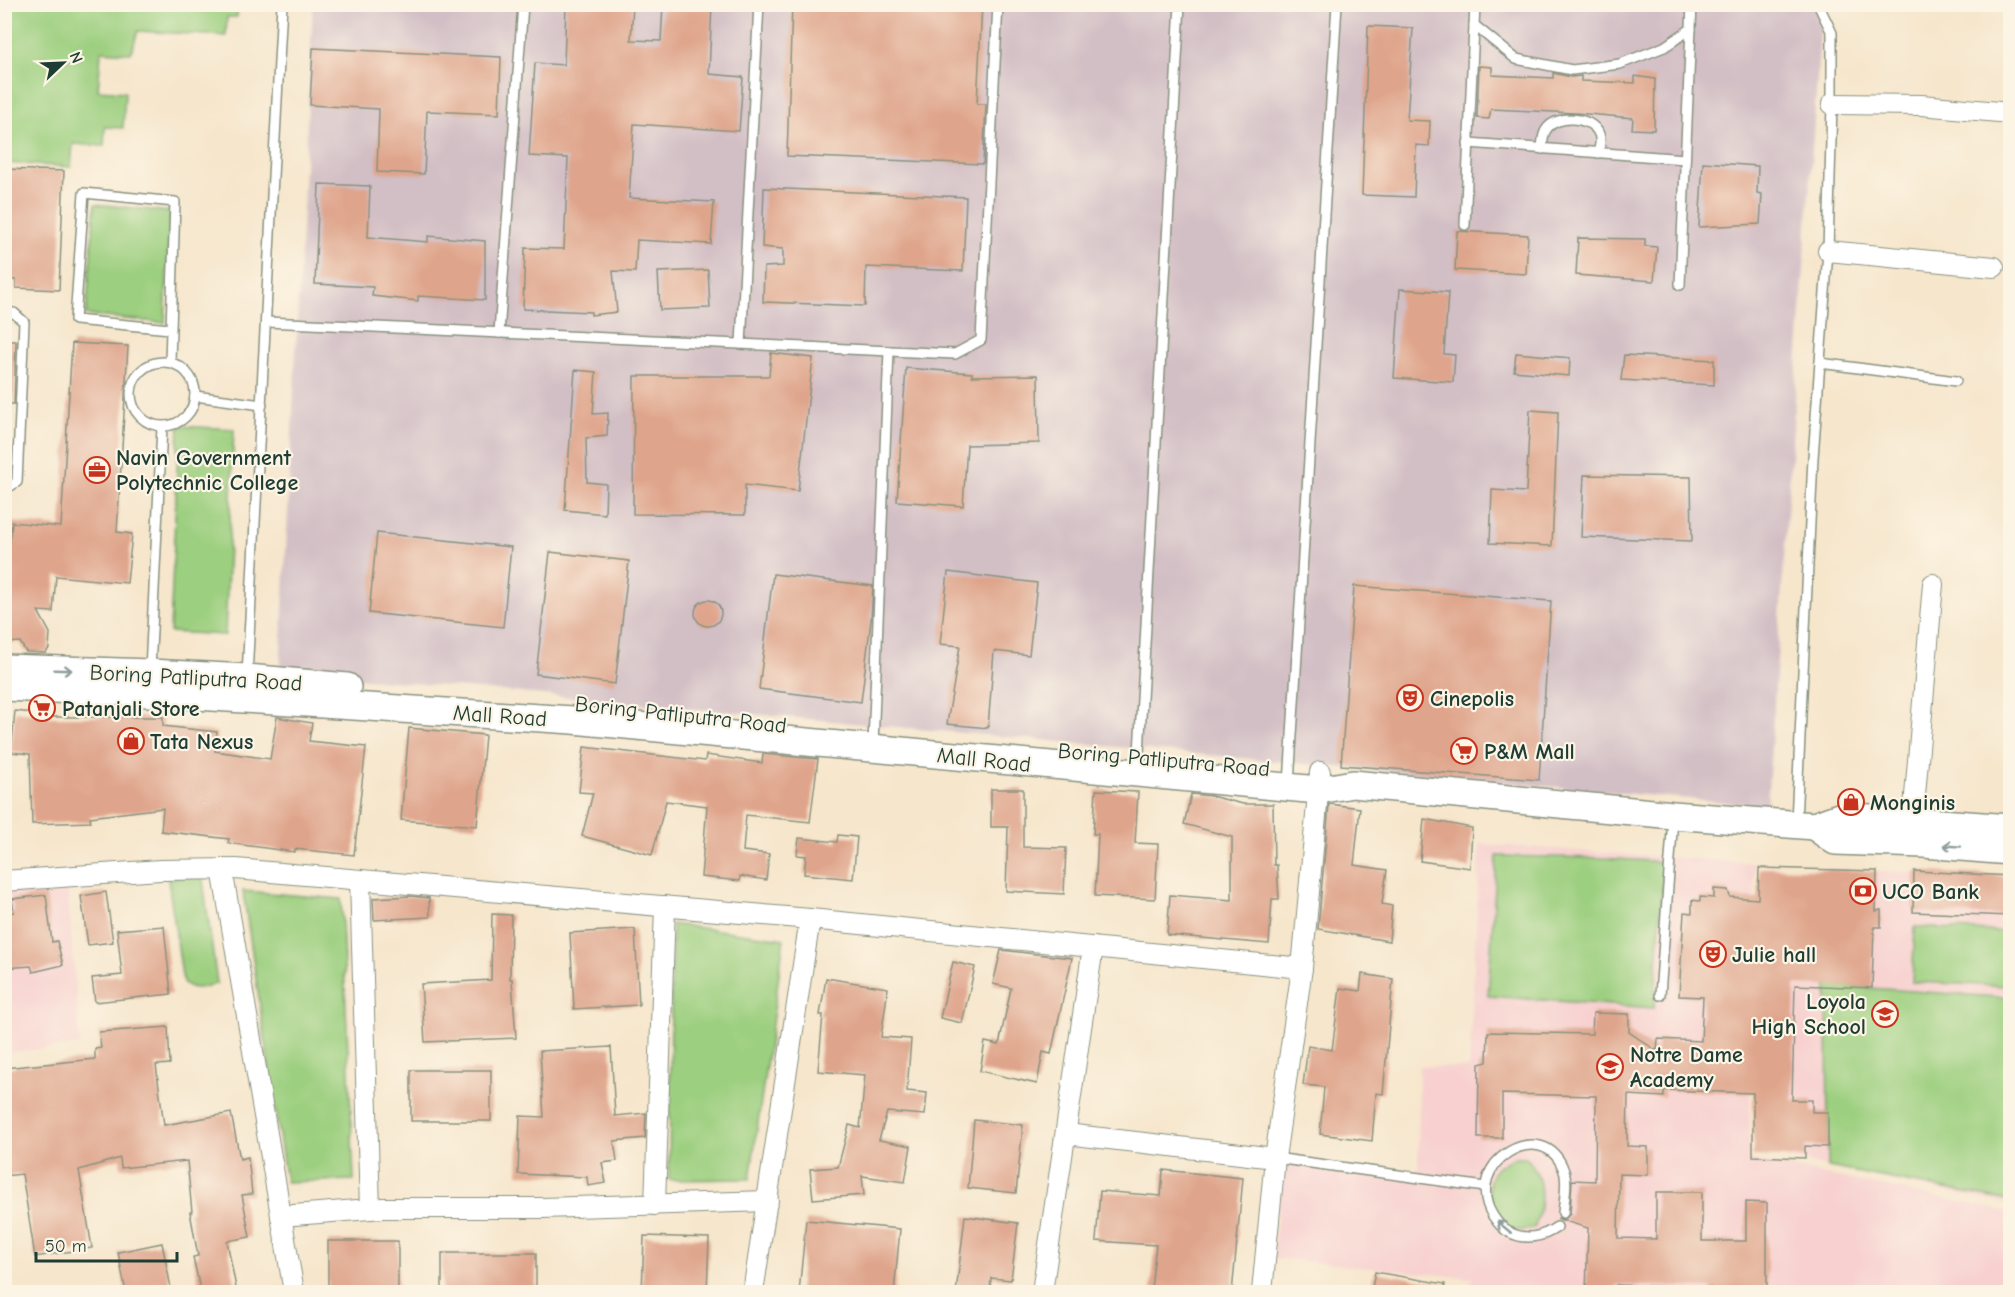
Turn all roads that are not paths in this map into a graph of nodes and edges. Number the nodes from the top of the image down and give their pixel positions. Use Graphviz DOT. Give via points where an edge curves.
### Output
graph roads {
  1 [pos="282,4"];
  2 [pos="523,4"];
  3 [pos="759,4"];
  4 [pos="998,4"];
  5 [pos="1180,4"];
  6 [pos="1337,4"];
  7 [pos="1475,4"];
  8 [pos="1692,4"];
  9 [pos="1818,4"];
  10 [pos="1474,25"];
  11 [pos="1691,29"];
  12 [pos="1832,104"];
  13 [pos="2010,113"];
  14 [pos="1468,143"];
  15 [pos="1542,149"];
  16 [pos="1598,153"];
  17 [pos="1685,159"];
  18 [pos="1465,225"];
  19 [pos="1828,251"];
  20 [pos="1994,267"];
  21 [pos="1680,285"];
  22 [pos="4,313"];
  23 [pos="267,322"];
  24 [pos="170,329"];
  25 [pos="499,333"];
  26 [pos="741,344"];
  27 [pos="889,351"];
  28 [pos="170,362"];
  29 [pos="1820,363"];
  30 [pos="1956,381"];
  31 [pos="195,396"];
  32 [pos="262,405"];
  33 [pos="162,427"];
  34 [pos="4,490"];
  35 [pos="1933,584"];
  36 [pos="4,668"];
  37 [pos="150,683"];
  38 [pos="4,687"];
  39 [pos="246,689"];
  40 [pos="873,741"];
  41 [pos="1139,766"];
  42 [pos="1289,778"];
  43 [pos="1319,781"];
  44 [pos="1673,816"];
  45 [pos="1805,825"];
  46 [pos="1920,828"];
  47 [pos="2010,828"];
  48 [pos="2010,851"];
  49 [pos="222,869"];
  50 [pos="360,880"];
  51 [pos="4,881"];
  52 [pos="665,906"];
  53 [pos="810,919"];
  54 [pos="1093,947"];
  55 [pos="1302,968"];
  56 [pos="1660,995"];
  57 [pos="1066,1134"];
  58 [pos="1275,1158"];
  59 [pos="1485,1187"];
  60 [pos="768,1201"];
  61 [pos="656,1205"];
  62 [pos="370,1209"];
  63 [pos="1563,1213"];
  64 [pos="281,1215"];
  65 [pos="1557,1227"];
  66 [pos="294,1293"];
  67 [pos="753,1293"];
  68 [pos="1042,1293"];
  69 [pos="1262,1293"];
  1 -- 23 [label="lane"];
  2 -- 25 [label="lane"];
  3 -- 26 [label="lane"];
  4 -- 27 [label="lane" via="981,340 955,354"];
  5 -- 41 [label="lane"];
  6 -- 42 [label="lane"];
  7 -- 10 [label="lane"];
  8 -- 11 [label="lane"];
  9 -- 12 [label="lane" via="1832,33"];
  10 -- 11 [label="lane" via="1516,59 1572,70 1620,64 1664,47"];
  10 -- 14 [label="lane"];
  11 -- 17 [label="lane"];
  12 -- 13 [label="street" via="1921,105"];
  12 -- 19 [label="lane"];
  14 -- 15 [label="lane"];
  14 -- 18 [label="lane"];
  15 -- 16 [label="lane"];
  15 -- 16 [label="lane" via="1545,131 1552,123 1570,119 1587,121 1595,127 1600,138"];
  16 -- 17 [label="lane"];
  17 -- 21 [label="lane"];
  19 -- 20 [label="street"];
  19 -- 29 [label="lane"];
  22 -- 34 [label="lane" via="14,313 24,321 17,482"];
  23 -- 25 [label="lane"];
  23 -- 32 [label="lane"];
  24 -- 24 [label="lane" via="175,202 84,193 75,320"];
  24 -- 28 [label="lane"];
  25 -- 26 [label="lane"];
  26 -- 27 [label="lane"];
  27 -- 40 [label="lane"];
  28 -- 31 [label="lane" via="192,378"];
  28 -- 33 [label="lane" via="160,361 140,370 130,389 135,411 142,419"];
  29 -- 30 [label="lane"];
  29 -- 45 [label="lane" via="1813,458"];
  31 -- 32 [label="lane"];
  31 -- 33 [label="lane" via="181,421"];
  32 -- 39 [label="lane"];
  33 -- 37 [label="lane"];
  35 -- 46 [label="street"];
  36 -- 37 [label="street, Boring Patliputra Road, one-way"];
  37 -- 38 [label="street, Mall Road"];
  37 -- 39 [label="street, Mall Road"];
  39 -- 40 [label="street, Mall Road" via="574,712"];
  40 -- 41 [label="street, Mall Road"];
  41 -- 42 [label="street, Mall Road"];
  42 -- 43 [label="street, Mall Road"];
  43 -- 44 [label="street, Mall Road"];
  43 -- 55 [label="street"];
  44 -- 45 [label="street, Mall Road"];
  44 -- 56 [label="lane"];
  45 -- 46 [label="street" via="1842,816"];
  46 -- 47 [label="street"];
  48 -- 46 [label="street, one-way"];
  49 -- 50 [label="street"];
  49 -- 51 [label="street"];
  49 -- 64 [label="street"];
  50 -- 52 [label="street"];
  50 -- 62 [label="street"];
  52 -- 53 [label="street"];
  52 -- 61 [label="street"];
  53 -- 54 [label="street"];
  53 -- 60 [label="street"];
  54 -- 55 [label="street"];
  54 -- 57 [label="street"];
  55 -- 58 [label="street"];
  57 -- 58 [label="street"];
  57 -- 68 [label="street"];
  58 -- 59 [label="lane"];
  58 -- 69 [label="street"];
  59 -- 63 [label="lane" via="1489,1173 1507,1151 1529,1145 1546,1148 1565,1173"];
  65 -- 59 [label="lane, one-way" via="1537,1236 1522,1237 1508,1232 1489,1208"];
  60 -- 61 [label="street"];
  60 -- 67 [label="street"];
  61 -- 62 [label="street"];
  62 -- 64 [label="street"];
  64 -- 66 [label="street"];
}
